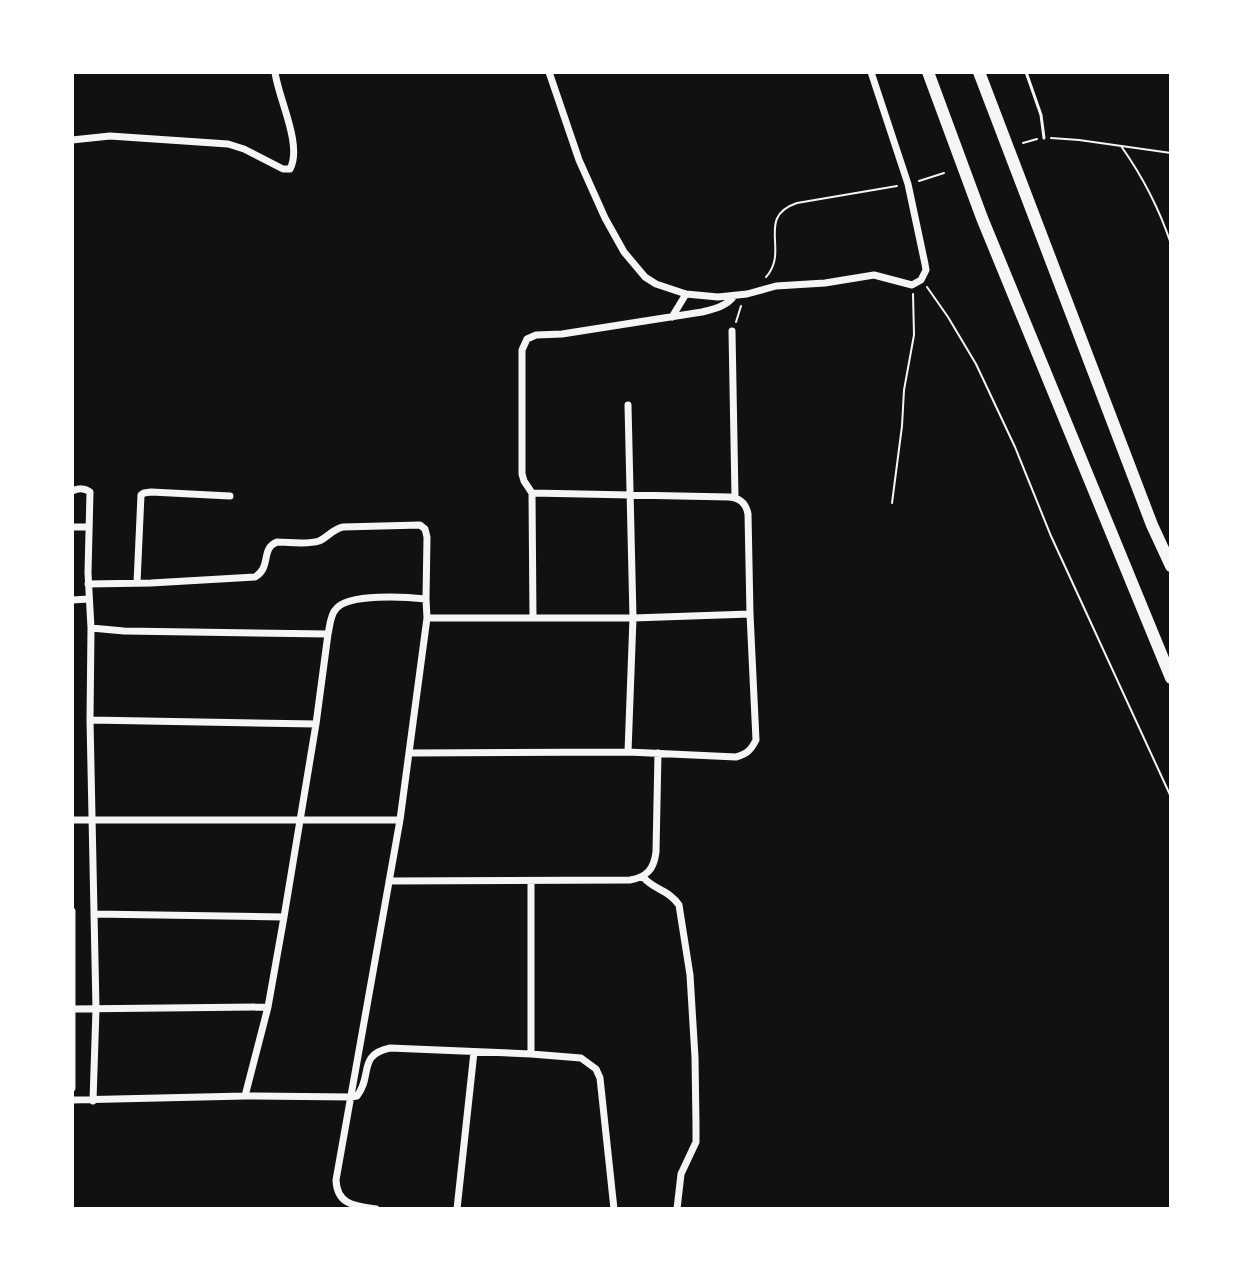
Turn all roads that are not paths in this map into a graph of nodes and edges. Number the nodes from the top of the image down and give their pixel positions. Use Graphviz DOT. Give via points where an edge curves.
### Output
graph roads {
  1 [pos="275,72"];
  2 [pos="549,72"];
  3 [pos="871,72"];
  4 [pos="928,72"];
  5 [pos="979,72"];
  6 [pos="1026,72"];
  7 [pos="1044,138"];
  8 [pos="72,140"];
  9 [pos="686,294"];
  10 [pos="734,296"];
  11 [pos="672,317"];
  12 [pos="732,331"];
  13 [pos="628,405"];
  14 [pos="72,491"];
  15 [pos="532,493"];
  16 [pos="630,495"];
  17 [pos="230,496"];
  18 [pos="735,497"];
  19 [pos="72,527"];
  20 [pos="88,527"];
  21 [pos="1171,566"];
  22 [pos="137,583"];
  23 [pos="88,584"];
  24 [pos="89,599"];
  25 [pos="426,599"];
  26 [pos="72,600"];
  27 [pos="750,614"];
  28 [pos="427,618"];
  29 [pos="533,618"];
  30 [pos="633,618"];
  31 [pos="91,628"];
  32 [pos="328,634"];
  33 [pos="1171,678"];
  34 [pos="90,720"];
  35 [pos="316,724"];
  36 [pos="628,752"];
  37 [pos="411,753"];
  38 [pos="658,753"];
  39 [pos="301,819"];
  40 [pos="72,820"];
  41 [pos="92,820"];
  42 [pos="400,820"];
  43 [pos="643,877"];
  44 [pos="389,881"];
  45 [pos="531,881"];
  46 [pos="72,911"];
  47 [pos="94,914"];
  48 [pos="284,917"];
  49 [pos="268,1007"];
  50 [pos="73,1009"];
  51 [pos="96,1009"];
  52 [pos="474,1052"];
  53 [pos="531,1054"];
  54 [pos="72,1088"];
  55 [pos="245,1096"];
  56 [pos="351,1097"];
  57 [pos="72,1100"];
  58 [pos="93,1101"];
  59 [pos="376,1209"];
  60 [pos="457,1209"];
  61 [pos="614,1209"];
  62 [pos="677,1209"];
  1 -- 8 [label="street" via="292,138 290,169 228,144 110,136"];
  2 -- 9 [label="street" via="579,160 624,252 645,277"];
  3 -- 10 [label="street" via="908,184 926,270 921,280 912,285 874,275"];
  4 -- 33 [label="highway" via="982,218"];
  5 -- 21 [label="highway"];
  6 -- 7 [label="lane"];
  9 -- 10 [label="street"];
  9 -- 11 [label="street"];
  10 -- 11 [label="street" via="712,309"];
  11 -- 15 [label="street" via="527,339 522,350 522,474"];
  12 -- 18 [label="street"];
  13 -- 16 [label="street"];
  14 -- 20 [label="street" via="90,492"];
  15 -- 16 [label="street"];
  15 -- 29 [label="street"];
  16 -- 18 [label="street"];
  16 -- 30 [label="street"];
  17 -- 22 [label="street" via="141,495"];
  18 -- 27 [label="street" via="748,514"];
  19 -- 20 [label="street"];
  20 -- 23 [label="street"];
  22 -- 23 [label="street"];
  22 -- 25 [label="street" via="255,577 277,542 316,542 343,527 420,525 427,537"];
  23 -- 24 [label="street"];
  24 -- 26 [label="street"];
  24 -- 31 [label="street"];
  25 -- 28 [label="street"];
  25 -- 32 [label="street" via="349,601 333,612"];
  27 -- 30 [label="street"];
  27 -- 38 [label="street" via="756,732 751,749 736,757"];
  28 -- 29 [label="street"];
  28 -- 37 [label="street"];
  29 -- 30 [label="street"];
  30 -- 36 [label="street"];
  31 -- 32 [label="street"];
  31 -- 34 [label="street"];
  32 -- 35 [label="street"];
  34 -- 35 [label="street"];
  34 -- 41 [label="street"];
  35 -- 39 [label="street"];
  36 -- 37 [label="street"];
  36 -- 38 [label="street"];
  37 -- 42 [label="street"];
  38 -- 43 [label="street" via="656,852 654,865"];
  39 -- 41 [label="street"];
  39 -- 42 [label="street"];
  39 -- 48 [label="street"];
  40 -- 41 [label="street"];
  41 -- 47 [label="street"];
  42 -- 44 [label="street"];
  43 -- 45 [label="street"];
  43 -- 62 [label="street" via="674,896 679,905 690,975 696,1142 681,1174"];
  44 -- 45 [label="street"];
  44 -- 56 [label="street"];
  45 -- 53 [label="street"];
  46 -- 50 [label="street"];
  47 -- 48 [label="street"];
  47 -- 51 [label="street"];
  48 -- 49 [label="street"];
  49 -- 51 [label="street"];
  49 -- 55 [label="street"];
  50 -- 51 [label="street"];
  50 -- 54 [label="street"];
  51 -- 58 [label="street"];
  52 -- 53 [label="street"];
  52 -- 56 [label="street" via="380,1050 367,1063 361,1090"];
  52 -- 60 [label="street"];
  53 -- 61 [label="street" via="581,1058 596,1069"];
  55 -- 56 [label="street"];
  55 -- 58 [label="street"];
  56 -- 59 [label="street" via="337,1191 351,1204"];
  57 -- 58 [label="street"];
}
